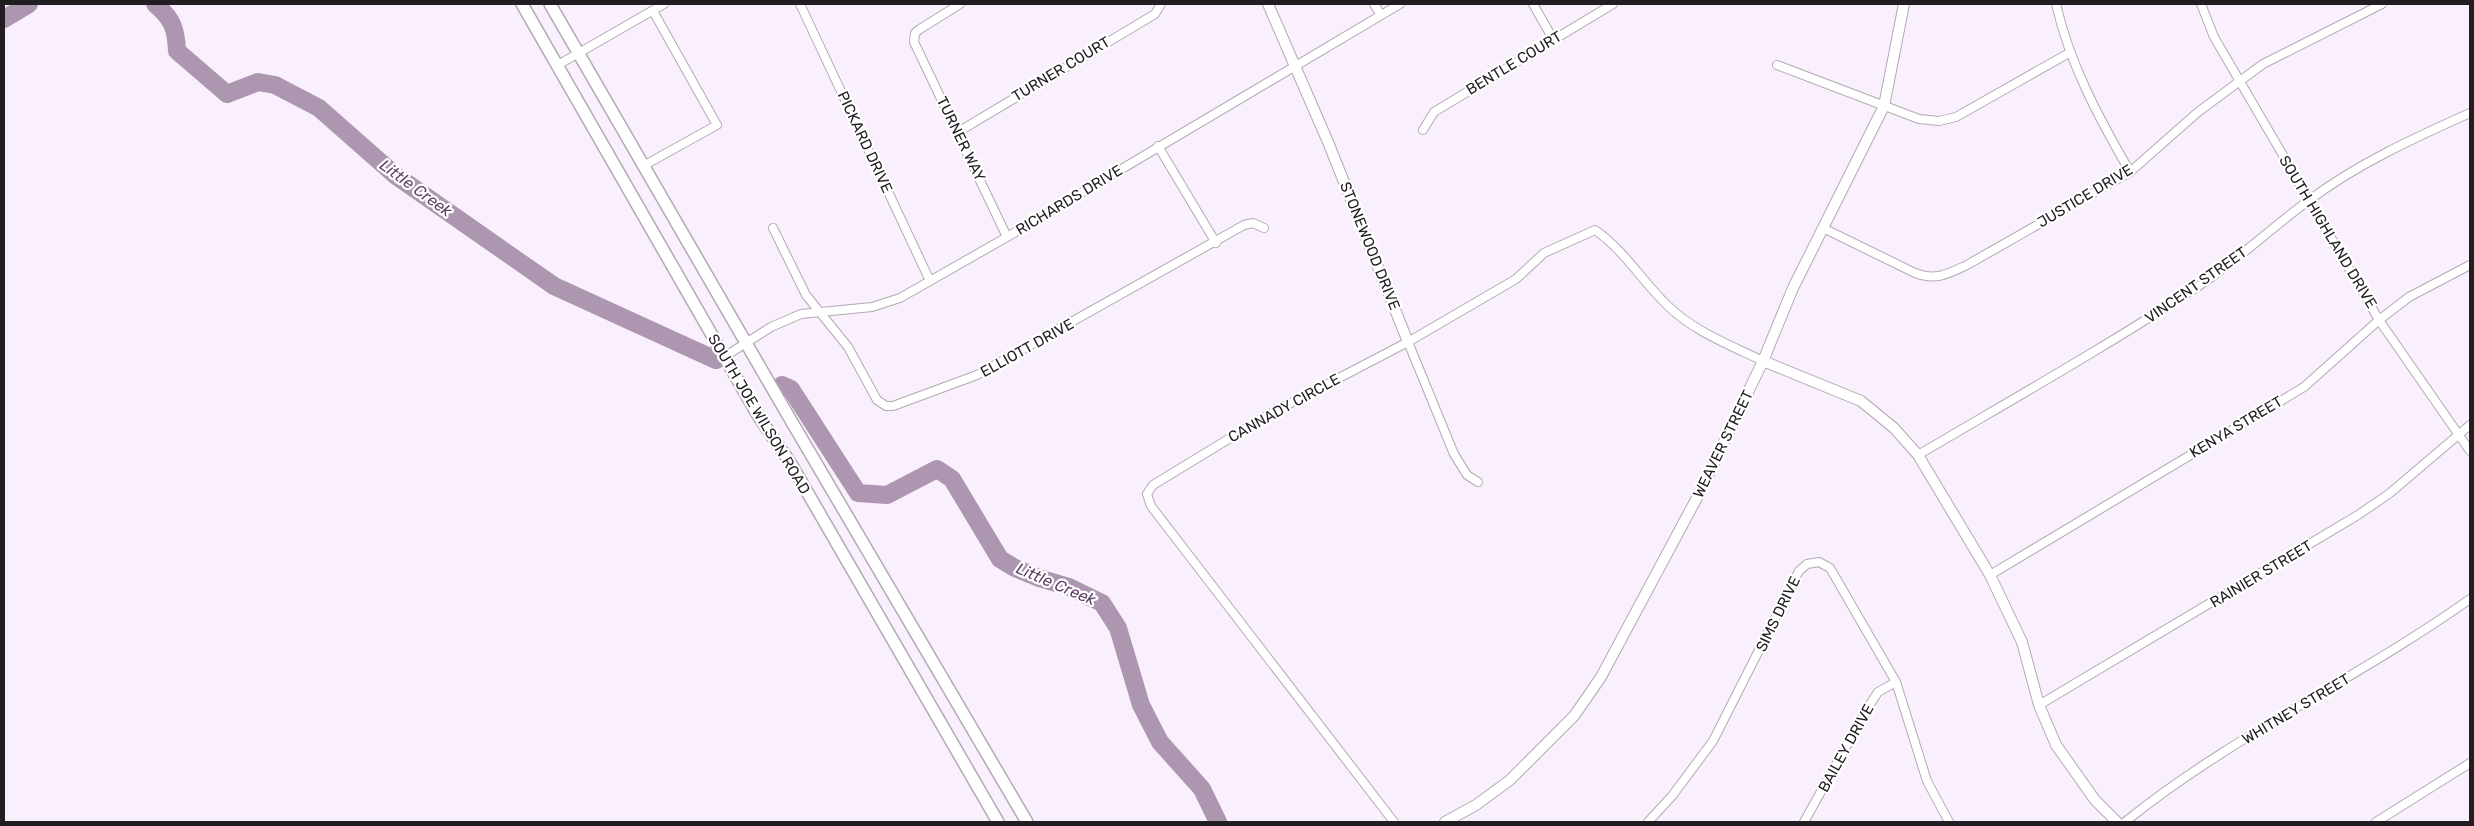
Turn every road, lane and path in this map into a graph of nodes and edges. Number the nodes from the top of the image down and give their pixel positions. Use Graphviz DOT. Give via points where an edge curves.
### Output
graph roads {
  1 [pos="522,4"];
  2 [pos="550,4"];
  3 [pos="664,4"];
  4 [pos="800,4"];
  5 [pos="960,4"];
  6 [pos="1161,4"];
  7 [pos="1268,4"];
  8 [pos="1374,4"];
  9 [pos="1400,4"];
  10 [pos="1533,4"];
  11 [pos="1613,4"];
  12 [pos="1904,4"];
  13 [pos="2056,4"];
  14 [pos="2201,4"];
  15 [pos="2382,4"];
  16 [pos="653,11"];
  17 [pos="1381,15"];
  18 [pos="1553,39"];
  19 [pos="2069,53"];
  20 [pos="579,54"];
  21 [pos="1294,65"];
  22 [pos="1777,65"];
  23 [pos="556,66"];
  24 [pos="2240,81"];
  25 [pos="1884,106"];
  26 [pos="2470,112"];
  27 [pos="1423,130"];
  28 [pos="958,132"];
  29 [pos="1158,146"];
  30 [pos="644,166"];
  31 [pos="2130,172"];
  32 [pos="2308,200"];
  33 [pos="773,228"];
  34 [pos="1264,228"];
  35 [pos="1823,228"];
  36 [pos="1007,237"];
  37 [pos="1216,243"];
  38 [pos="2470,265"];
  39 [pos="930,281"];
  40 [pos="819,312"];
  41 [pos="2379,320"];
  42 [pos="1408,342"];
  43 [pos="746,344"];
  44 [pos="724,357"];
  45 [pos="1763,361"];
  46 [pos="2470,425"];
  47 [pos="2459,434"];
  48 [pos="2470,451"];
  49 [pos="1918,455"];
  50 [pos="1478,482"];
  51 [pos="1990,574"];
  52 [pos="2470,599"];
  53 [pos="1896,682"];
  54 [pos="2039,705"];
  55 [pos="2470,762"];
  56 [pos="998,822"];
  57 [pos="1027,822"];
  58 [pos="1394,822"];
  59 [pos="1445,822"];
  60 [pos="1648,822"];
  61 [pos="1804,822"];
  62 [pos="1949,822"];
  63 [pos="2117,822"];
  64 [pos="2125,822"];
  65 [pos="2376,822"];
  1 -- 23 [label="main road, SOUTH JOE WILSON ROAD"];
  2 -- 20 [label="main road, SOUTH JOE WILSON ROAD"];
  3 -- 16 [label="street"];
  4 -- 39 [label="street, PICKARD DRIVE"];
  5 -- 28 [label="street, TURNER WAY" via="920,29 914,42"];
  6 -- 28 [label="street, TURNER COURT" via="1155,14"];
  7 -- 21 [label="street, STONEWOOD DRIVE"];
  8 -- 17 [label="street"];
  9 -- 17 [label="street, RICHARDS DRIVE"];
  10 -- 18 [label="street"];
  11 -- 18 [label="street, BENTLE COURT"];
  12 -- 25 [label="street, WEAVER STREET"];
  13 -- 19 [label="street"];
  14 -- 24 [label="street, SOUTH HIGHLAND DRIVE" via="2214,37"];
  15 -- 24 [label="street, JUSTICE DRIVE" via="2290,49"];
  16 -- 20 [label="street"];
  16 -- 30 [label="street" via="717,125"];
  17 -- 21 [label="street, RICHARDS DRIVE"];
  18 -- 27 [label="street, BENTLE COURT" via="1434,112"];
  19 -- 25 [label="street" via="1956,117 1939,121 1919,119"];
  19 -- 31 [label="street" via="2099,119"];
  20 -- 23 [label="street"];
  20 -- 30 [label="main road, SOUTH JOE WILSON ROAD"];
  21 -- 29 [label="street, RICHARDS DRIVE"];
  21 -- 42 [label="street, STONEWOOD DRIVE"];
  22 -- 25 [label="street"];
  23 -- 44 [label="main road, SOUTH JOE WILSON ROAD"];
  24 -- 31 [label="street, JUSTICE DRIVE" via="2198,112"];
  24 -- 32 [label="street, SOUTH HIGHLAND DRIVE"];
  25 -- 35 [label="street, WEAVER STREET"];
  26 -- 32 [label="street, VINCENT STREET" via="2353,170"];
  28 -- 36 [label="street, TURNER WAY"];
  29 -- 36 [label="street, RICHARDS DRIVE"];
  29 -- 37 [label="street"];
  30 -- 43 [label="main road, SOUTH JOE WILSON ROAD"];
  31 -- 35 [label="street, JUSTICE DRIVE" via="1967,265 1938,278 1916,273"];
  32 -- 41 [label="street, SOUTH HIGHLAND DRIVE"];
  32 -- 49 [label="street, VINCENT STREET" via="2202,284"];
  33 -- 40 [label="street, ELLIOTT DRIVE" via="806,295"];
  34 -- 37 [label="street, ELLIOTT DRIVE" via="1253,223 1244,225"];
  35 -- 45 [label="street, WEAVER STREET" via="1793,288"];
  36 -- 39 [label="street, RICHARDS DRIVE"];
  37 -- 40 [label="street, ELLIOTT DRIVE" via="977,376 894,406 886,406 877,400 848,347"];
  38 -- 41 [label="street, KENYA STREET" via="2409,298"];
  39 -- 40 [label="street, RICHARDS DRIVE" via="900,298 872,307"];
  40 -- 43 [label="street, RICHARDS DRIVE" via="786,320"];
  41 -- 47 [label="street, SOUTH HIGHLAND DRIVE"];
  41 -- 51 [label="street, KENYA STREET" via="2304,387"];
  42 -- 45 [label="street, CANNADY CIRCLE" via="1516,279 1544,253 1595,230 1638,271 1667,305 1689,323"];
  42 -- 50 [label="street, STONEWOOD DRIVE" via="1454,454 1467,475"];
  42 -- 58 [label="street, CANNADY CIRCLE" via="1268,415 1157,480 1147,494 1159,517"];
  43 -- 44 [label="street, RICHARDS DRIVE"];
  43 -- 57 [label="main road, SOUTH JOE WILSON ROAD"];
  44 -- 56 [label="main road, SOUTH JOE WILSON ROAD" via="791,464"];
  45 -- 49 [label="street" via="1860,401 1894,428"];
  45 -- 59 [label="street, WEAVER STREET" via="1700,492 1601,677 1574,716 1510,780 1476,805"];
  46 -- 47 [label="street, RAINIER STREET"];
  47 -- 48 [label="street, SOUTH HIGHLAND DRIVE"];
  47 -- 54 [label="street, RAINIER STREET" via="2358,515"];
  49 -- 51 [label="street"];
  51 -- 54 [label="street" via="2022,642"];
  52 -- 64 [label="street, WHITNEY STREET" via="2425,631 2163,791"];
  53 -- 60 [label="street, SIMS DRIVE" via="1830,568 1819,562 1807,564 1799,571 1712,740 1672,796"];
  53 -- 61 [label="street, BAILEY DRIVE" via="1878,692"];
  53 -- 62 [label="street, SIMS DRIVE" via="1927,782"];
  54 -- 63 [label="street" via="2056,745 2094,800"];
  55 -- 65 [label="street"];
}
